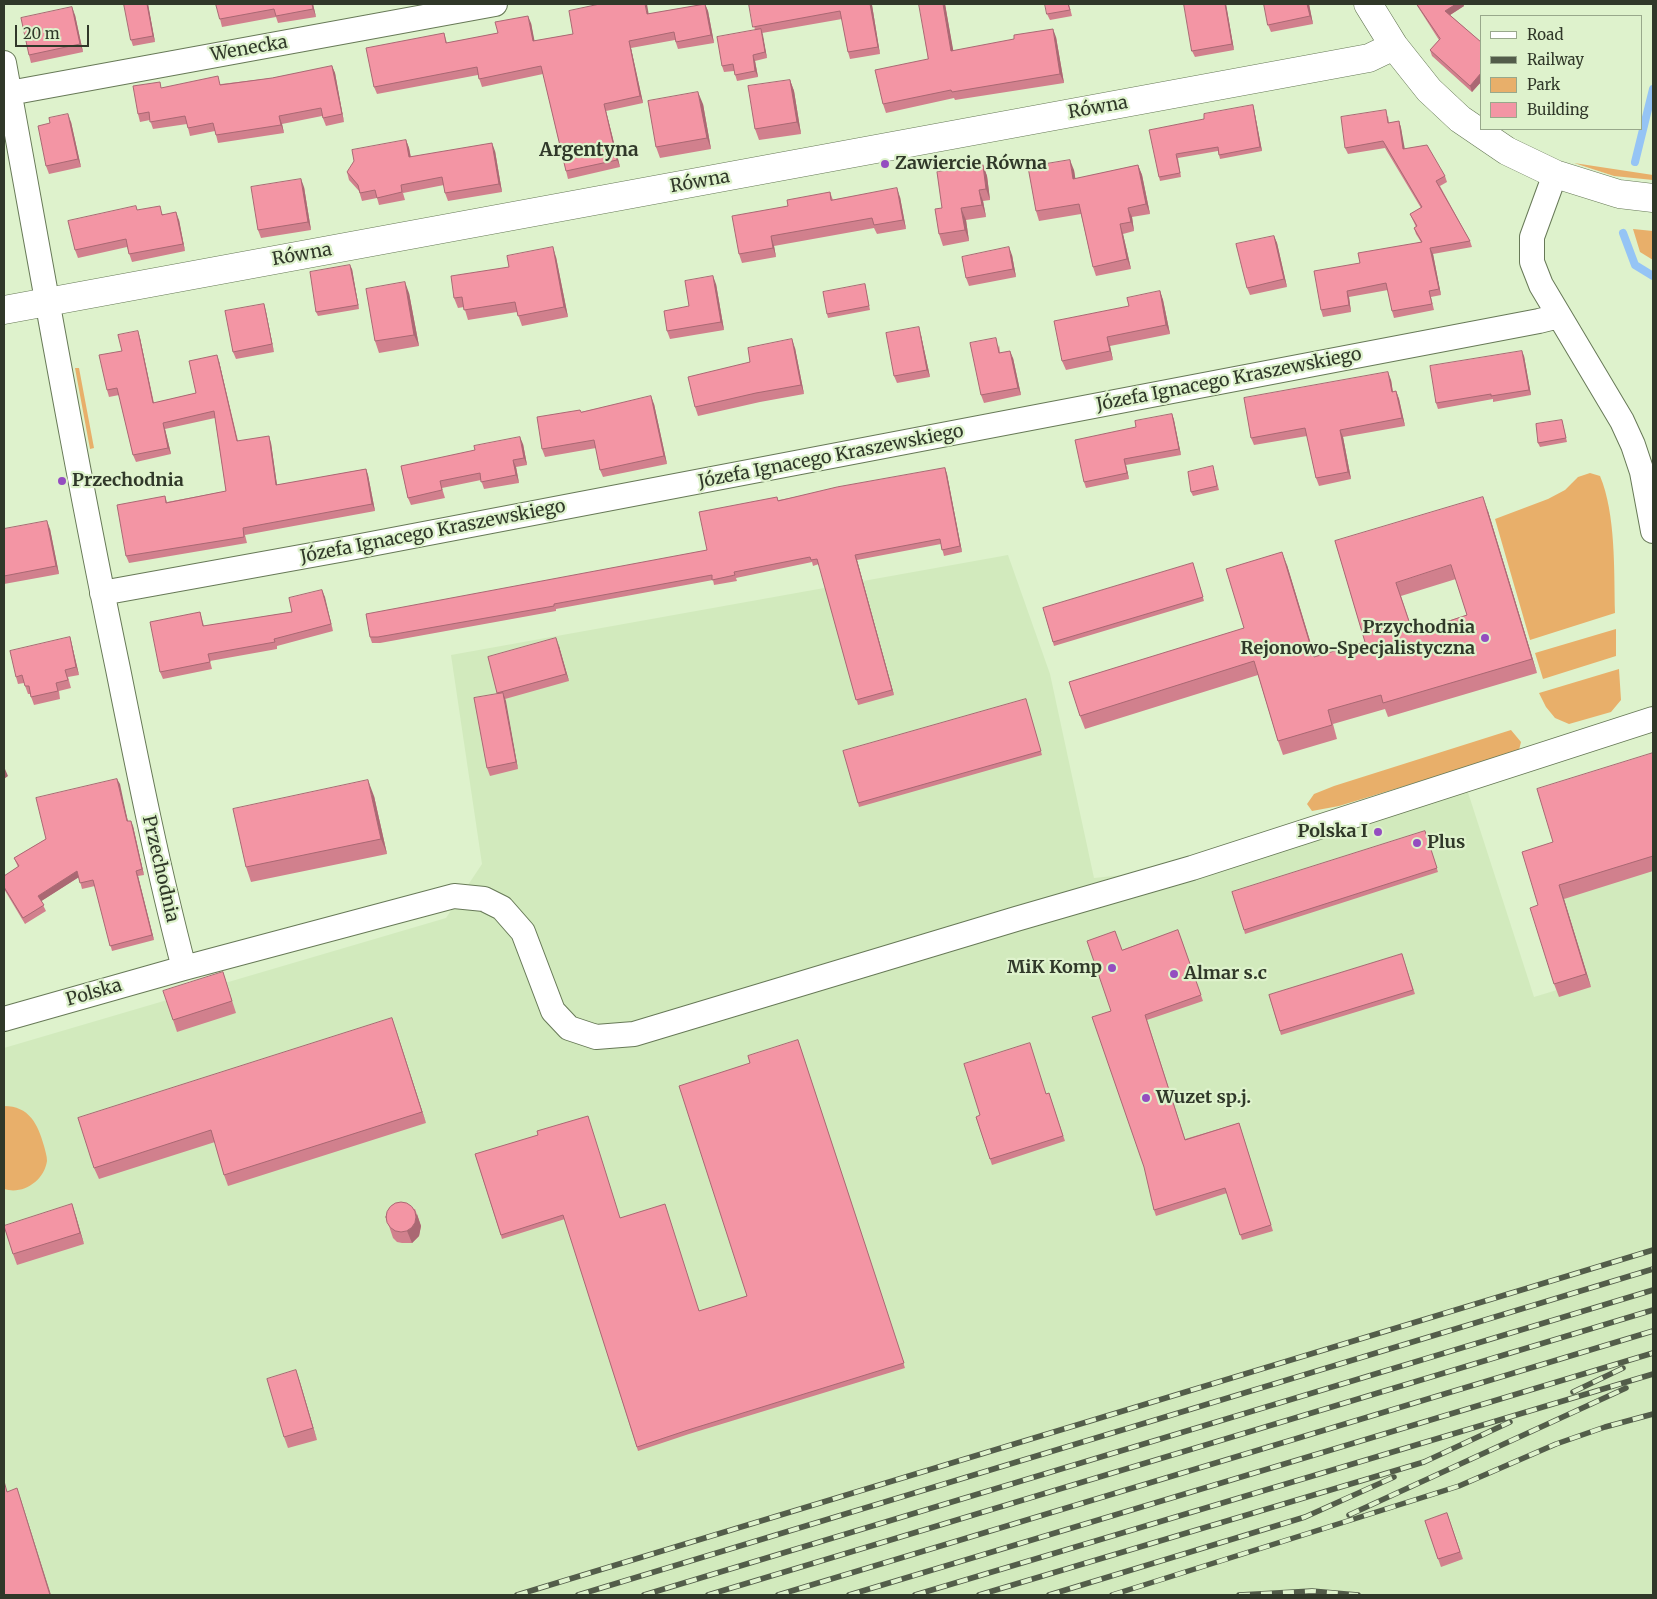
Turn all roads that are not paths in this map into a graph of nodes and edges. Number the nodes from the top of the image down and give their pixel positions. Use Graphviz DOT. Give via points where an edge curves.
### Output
graph roads {
  1 [pos="495,4"];
  2 [pos="1368,4"];
  3 [pos="1394,46"];
  4 [pos="4,63"];
  5 [pos="7,94"];
  6 [pos="1555,174"];
  7 [pos="1653,198"];
  8 [pos="48,302"];
  9 [pos="4,310"];
  10 [pos="1559,316"];
  11 [pos="1653,531"];
  12 [pos="102,593"];
  13 [pos="1653,719"];
  14 [pos="184,968"];
  15 [pos="4,1019"];
  1 -- 5 [label="street, Wenecka"];
  2 -- 3 [label="street"];
  3 -- 6 [label="street" via="1429,90 1460,119 1507,151"];
  3 -- 8 [label="street, Równa" via="1369,58"];
  4 -- 5 [label="street, Przechodnia"];
  5 -- 8 [label="street, Przechodnia"];
  6 -- 7 [label="street" via="1619,194"];
  6 -- 10 [label="street" via="1532,237 1532,262"];
  8 -- 9 [label="street, Równa"];
  8 -- 12 [label="street, Przechodnia"];
  10 -- 11 [label="street" via="1633,445 1642,472"];
  10 -- 12 [label="street, Józefa Ignacego Kraszewskiego" via="346,550"];
  12 -- 14 [label="street, Przechodnia" via="148,820"];
  13 -- 14 [label="street, Polska" via="1192,868 634,1034 596,1037 569,1028 553,1011 523,932 502,908 484,899 454,896"];
  14 -- 15 [label="street, Polska"];
}
